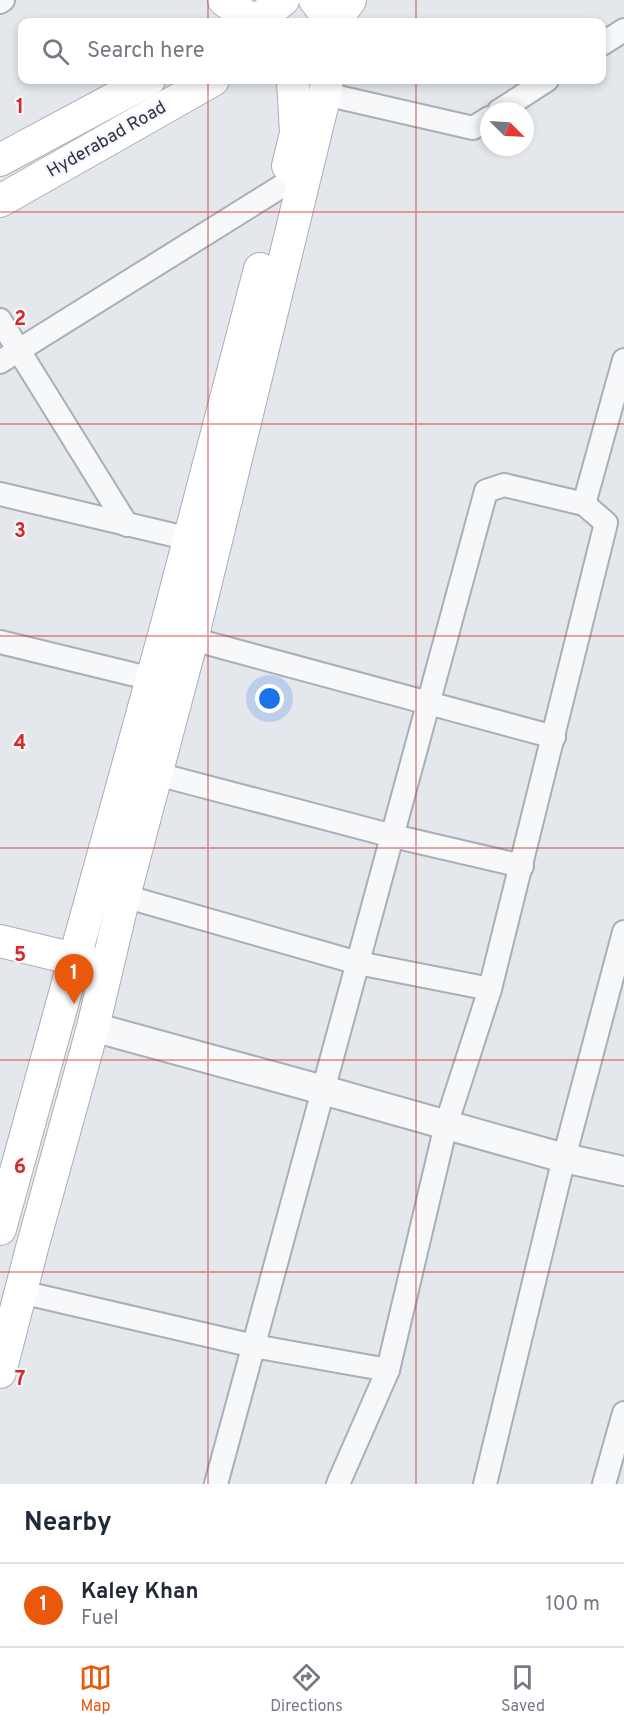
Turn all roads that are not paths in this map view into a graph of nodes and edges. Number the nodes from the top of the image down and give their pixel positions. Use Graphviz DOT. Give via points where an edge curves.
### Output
graph roads {
  1 [pos="224,0"];
  2 [pos="283,0"];
  3 [pos="315,0"];
  4 [pos="350,0"];
  5 [pos="249,18"];
  6 [pos="260,18"];
  7 [pos="326,18"];
  8 [pos="337,18"];
  9 [pos="624,30"];
  10 [pos="606,41"];
  11 [pos="142,84"];
  12 [pos="206,84"];
  13 [pos="293,84"];
  14 [pos="541,84"];
  15 [pos="326,87"];
  16 [pos="513,102"];
  17 [pos="480,123"];
  18 [pos="0,160"];
  19 [pos="282,186"];
  20 [pos="0,201"];
  21 [pos="0,320"];
  22 [pos="10,356"];
  23 [pos="624,360"];
  24 [pos="0,494"];
  25 [pos="584,504"];
  26 [pos="127,525"];
  27 [pos="190,539"];
  28 [pos="192,639"];
  29 [pos="0,642"];
  30 [pos="152,679"];
  31 [pos="428,704"];
  32 [pos="554,736"];
  33 [pos="157,774"];
  34 [pos="393,836"];
  35 [pos="522,866"];
  36 [pos="124,896"];
  37 [pos="624,932"];
  38 [pos="0,941"];
  39 [pos="75,959"];
  40 [pos="358,963"];
  41 [pos="106,967"];
  42 [pos="489,989"];
  43 [pos="93,1027"];
  44 [pos="323,1090"];
  45 [pos="446,1125"];
  46 [pos="564,1158"];
  47 [pos="624,1172"];
  48 [pos="0,1229"];
  49 [pos="21,1292"];
  50 [pos="254,1346"];
  51 [pos="387,1370"];
  52 [pos="0,1372"];
  53 [pos="624,1413"];
  54 [pos="216,1484"];
  55 [pos="338,1484"];
  56 [pos="485,1484"];
  57 [pos="604,1484"];
  1 -- 5 [label="main road"];
  2 -- 6 [label="main road"];
  3 -- 7 [label="main road"];
  4 -- 8 [label="main road"];
  9 -- 10 [label="street"];
  11 -- 18 [label="main road, Hyderabad Road"];
  12 -- 20 [label="main road, Hyderabad Road"];
  13 -- 19 [label="main road" via="296,133"];
  14 -- 16 [label="street"];
  15 -- 17 [label="street" via="473,128"];
  15 -- 28 [label="main road"];
  19 -- 22 [label="street"];
  19 -- 27 [label="main road"];
  21 -- 22 [label="street"];
  22 -- 26 [label="street"];
  23 -- 25 [label="street"];
  24 -- 26 [label="street"];
  25 -- 31 [label="street" via="504,485 486,491"];
  25 -- 32 [label="street" via="606,523"];
  26 -- 27 [label="street"];
  27 -- 30 [label="main road"];
  28 -- 31 [label="street"];
  28 -- 33 [label="main road"];
  29 -- 30 [label="street"];
  30 -- 39 [label="main road"];
  31 -- 32 [label="street"];
  31 -- 34 [label="street"];
  32 -- 35 [label="street"];
  33 -- 34 [label="street"];
  33 -- 36 [label="main road"];
  34 -- 35 [label="street"];
  34 -- 40 [label="street"];
  35 -- 42 [label="street"];
  36 -- 40 [label="street"];
  36 -- 41 [label="main road"];
  37 -- 46 [label="street"];
  38 -- 39 [label="main road"];
  39 -- 41 [label="main road"];
  39 -- 48 [label="main road"];
  40 -- 42 [label="street"];
  40 -- 44 [label="street"];
  41 -- 43 [label="main road"];
  42 -- 45 [label="street"];
  43 -- 44 [label="street"];
  43 -- 49 [label="main road"];
  44 -- 45 [label="street"];
  44 -- 50 [label="street"];
  45 -- 46 [label="street"];
  45 -- 51 [label="street"];
  46 -- 47 [label="street"];
  46 -- 56 [label="street"];
  49 -- 50 [label="street"];
  49 -- 52 [label="main road"];
  50 -- 51 [label="street"];
  50 -- 54 [label="street"];
  51 -- 55 [label="street"];
  53 -- 57 [label="street"];
}
